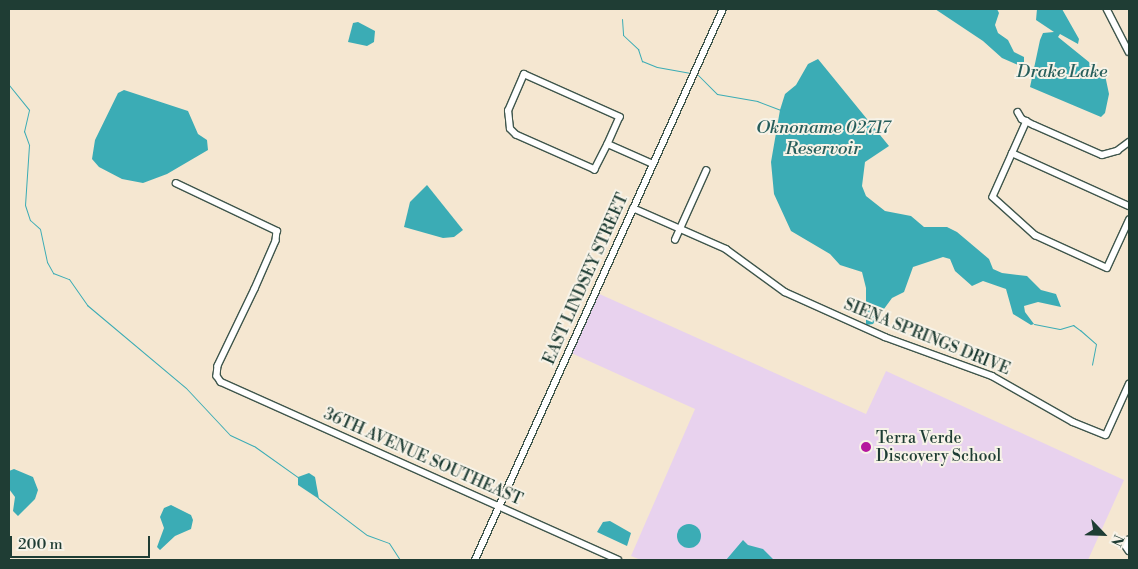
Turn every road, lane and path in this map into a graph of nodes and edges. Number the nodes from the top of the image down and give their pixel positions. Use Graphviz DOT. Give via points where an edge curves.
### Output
graph roads {
  1 [pos="723,9"];
  2 [pos="1107,9"];
  3 [pos="1129,52"];
  4 [pos="1018,112"];
  5 [pos="1027,121"];
  6 [pos="1129,142"];
  7 [pos="608,144"];
  8 [pos="1012,153"];
  9 [pos="652,164"];
  10 [pos="706,171"];
  11 [pos="176,183"];
  12 [pos="1129,206"];
  13 [pos="633,208"];
  14 [pos="1129,220"];
  15 [pos="680,228"];
  16 [pos="675,240"];
  17 [pos="742,259"];
  18 [pos="737,265"];
  19 [pos="1129,384"];
  20 [pos="499,505"];
  21 [pos="1129,540"];
  22 [pos="1129,551"];
  23 [pos="474,560"];
  24 [pos="618,560"];
  1 -- 9 [label="street, EAST LINDSEY STREET"];
  2 -- 3 [label="street"];
  4 -- 5 [label="street"];
  5 -- 6 [label="street" via="1102,155 1117,151"];
  5 -- 8 [label="street"];
  7 -- 7 [label="street" via="620,117 524,74 508,111 510,129 516,135 595,170"];
  7 -- 9 [label="street"];
  8 -- 12 [label="street"];
  8 -- 14 [label="street" via="993,197 1035,235 1107,268"];
  9 -- 13 [label="street, EAST LINDSEY STREET"];
  10 -- 15 [label="street"];
  11 -- 20 [label="street, 36TH AVENUE SOUTHEAST" via="277,231 255,289 218,366 219,378 231,387"];
  13 -- 15 [label="street, SIENA SPRINGS DRIVE"];
  13 -- 20 [label="street, EAST LINDSEY STREET"];
  15 -- 16 [label="street"];
  15 -- 17 [label="street, SIENA SPRINGS DRIVE"];
  17 -- 18 [label="street"];
  17 -- 19 [label="street, SIENA SPRINGS DRIVE" via="786,292 885,337 986,374 1028,394 1074,422 1106,435"];
  20 -- 23 [label="street, EAST LINDSEY STREET"];
  20 -- 24 [label="street, 36TH AVENUE SOUTHEAST"];
  21 -- 22 [label="street" via="1125,545"];
}
